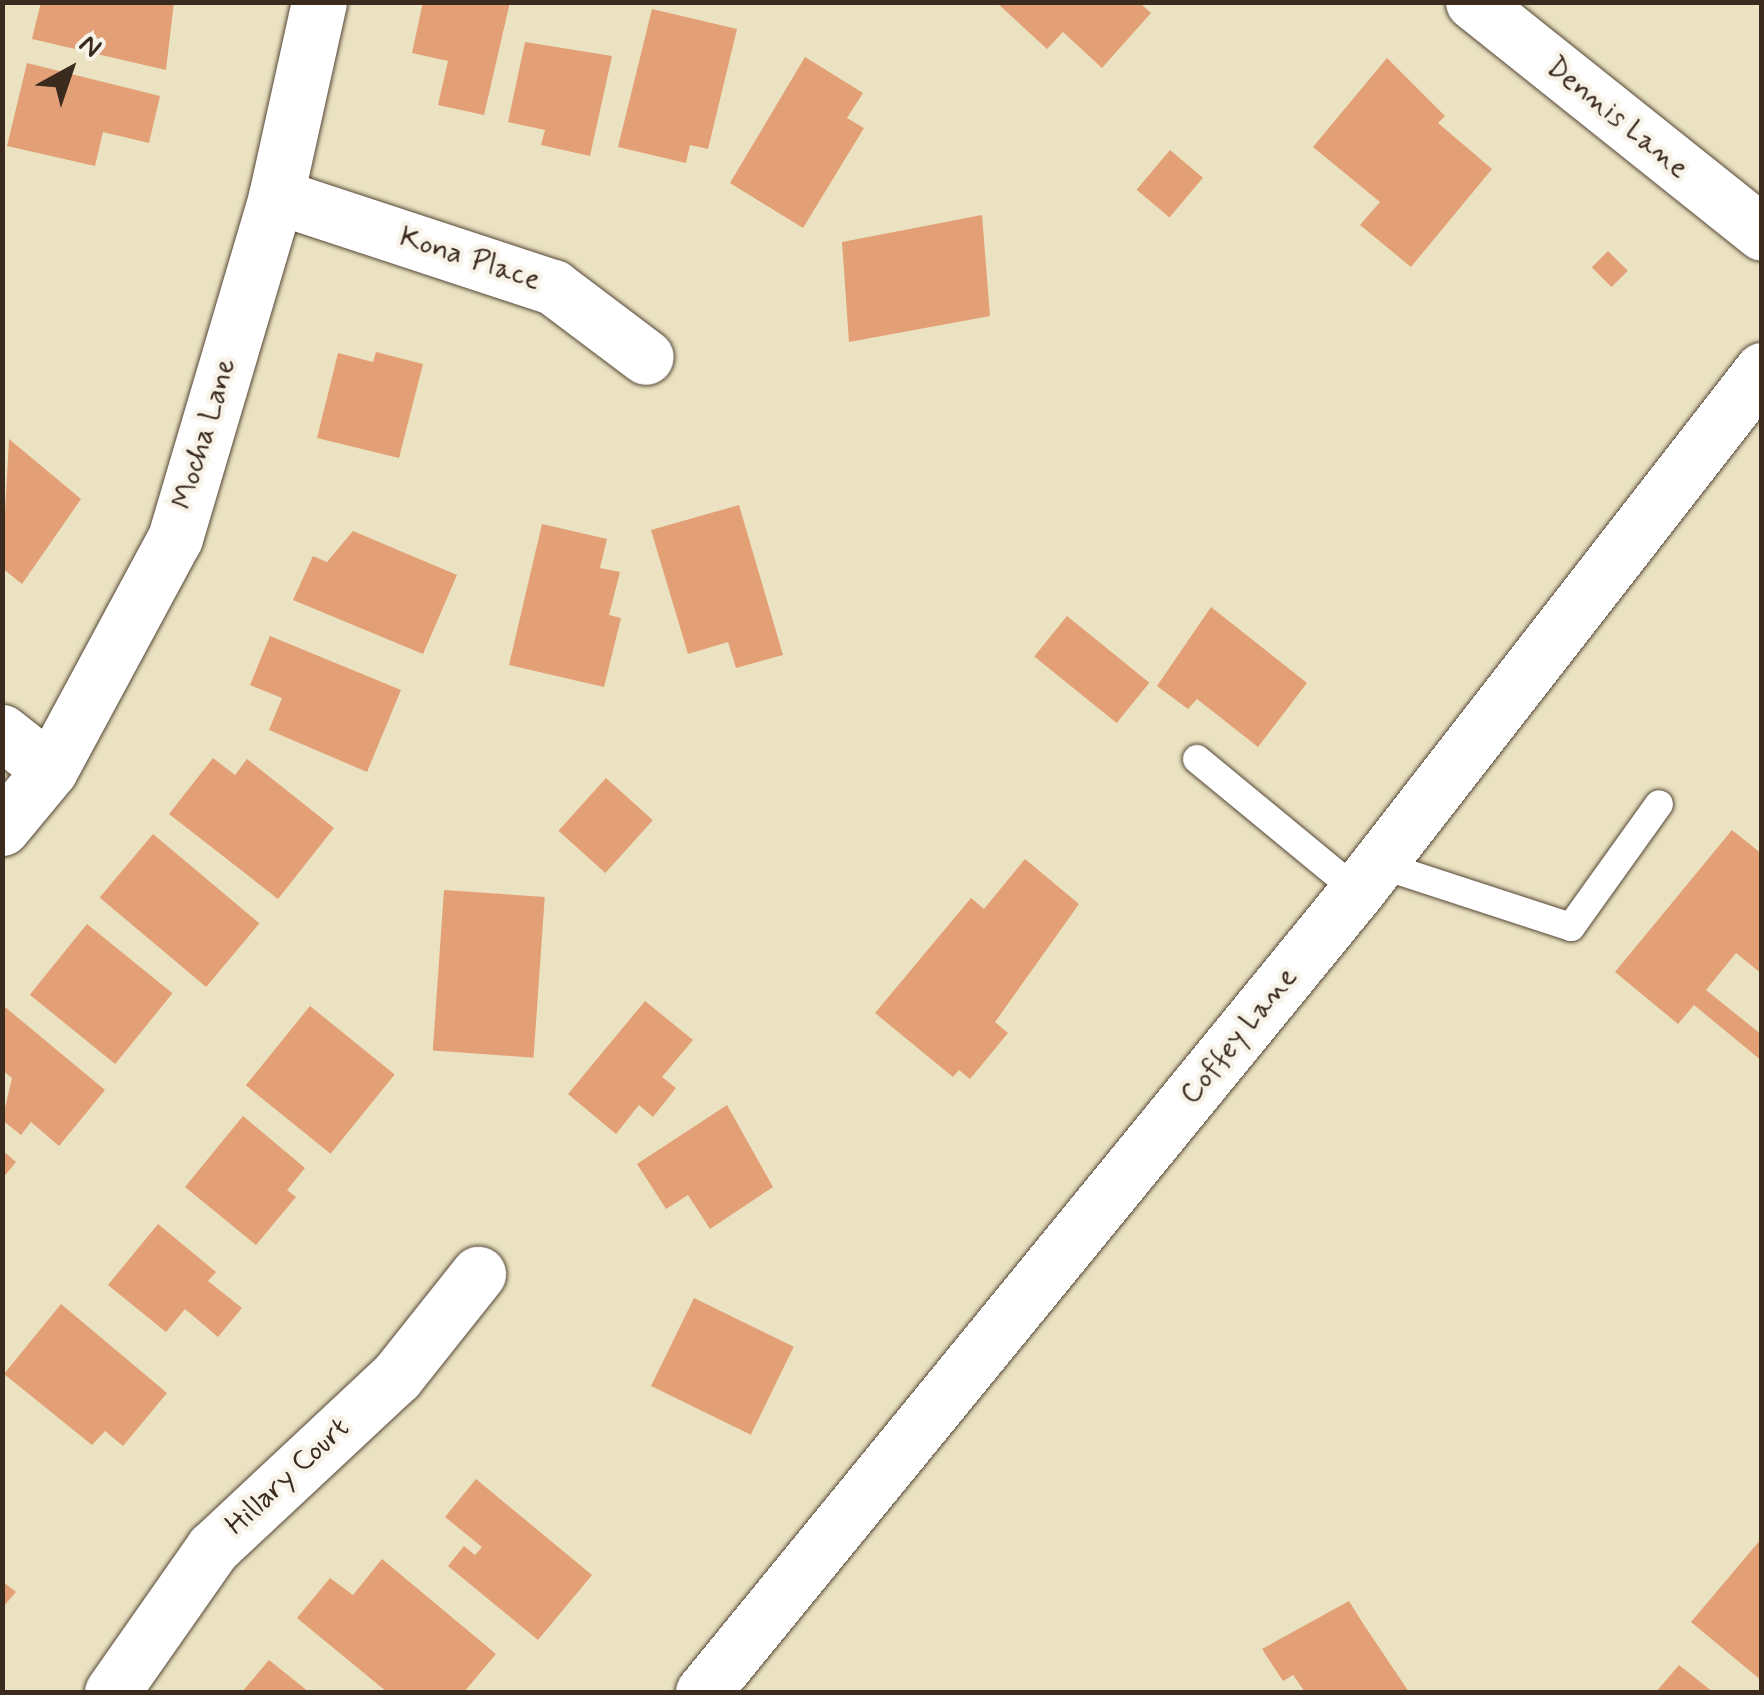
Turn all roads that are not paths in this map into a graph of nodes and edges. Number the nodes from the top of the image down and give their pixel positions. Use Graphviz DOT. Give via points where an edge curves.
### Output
graph roads {
  1 [pos="319,2"];
  2 [pos="1472,2"];
  3 [pos="276,196"];
  4 [pos="1762,233"];
  5 [pos="646,357"];
  6 [pos="1762,370"];
  7 [pos="2,732"];
  8 [pos="1196,759"];
  9 [pos="50,770"];
  10 [pos="1659,804"];
  11 [pos="2,828"];
  12 [pos="1368,878"];
  13 [pos="478,1274"];
  14 [pos="112,1692"];
  15 [pos="703,1692"];
  1 -- 3 [label="street, Mocha Lane"];
  2 -- 4 [label="street, Dennis Lane"];
  3 -- 5 [label="street, Kona Place" via="554,286"];
  3 -- 9 [label="street, Mocha Lane" via="174,538"];
  6 -- 12 [label="street, Coffey Lane"];
  7 -- 9 [label="street"];
  8 -- 12 [label="lane"];
  9 -- 11 [label="street, Mocha Lane"];
  10 -- 12 [label="lane" via="1572,927"];
  12 -- 15 [label="street, Coffey Lane"];
  13 -- 14 [label="street, Hillary Court" via="396,1376 213,1548"];
}
